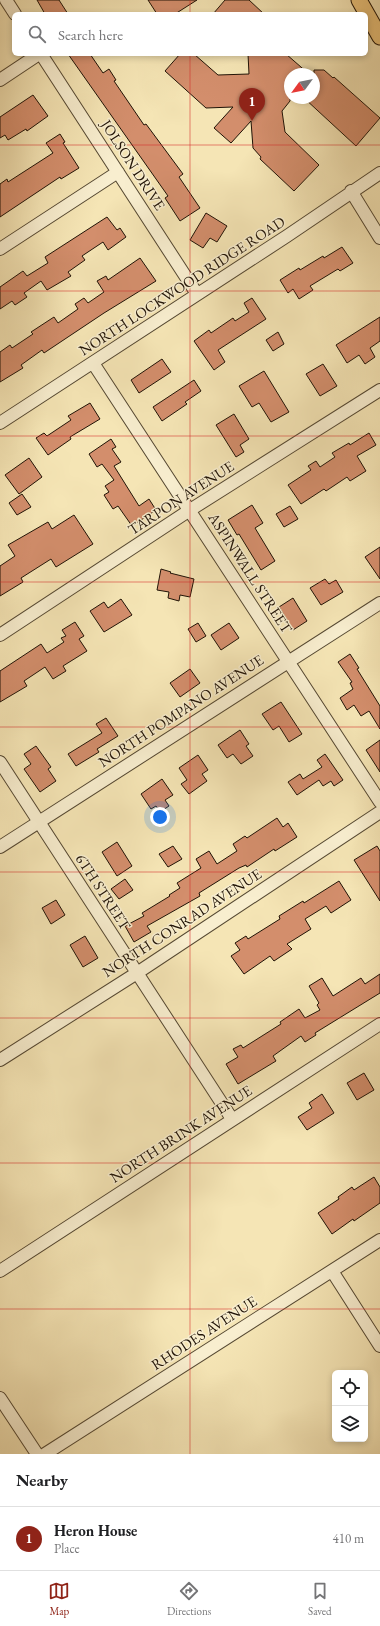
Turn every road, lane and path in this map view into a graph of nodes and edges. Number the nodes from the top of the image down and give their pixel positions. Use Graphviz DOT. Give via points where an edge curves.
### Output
graph roads {
  1 [pos="6,0"];
  2 [pos="359,0"];
  3 [pos="14,12"];
  4 [pos="366,12"];
  5 [pos="368,16"];
  6 [pos="380,37"];
  7 [pos="37,56"];
  8 [pos="41,56"];
  9 [pos="0,80"];
  10 [pos="118,172"];
  11 [pos="380,173"];
  12 [pos="351,192"];
  13 [pos="380,238"];
  14 [pos="0,249"];
  15 [pos="197,294"];
  16 [pos="93,363"];
  17 [pos="380,390"];
  18 [pos="0,423"];
  19 [pos="190,510"];
  20 [pos="380,603"];
  21 [pos="0,635"];
  22 [pos="289,661"];
  23 [pos="0,762"];
  24 [pos="380,802"];
  25 [pos="380,812"];
  26 [pos="39,822"];
  27 [pos="0,847"];
  28 [pos="137,973"];
  29 [pos="380,1024"];
  30 [pos="0,1060"];
  31 [pos="232,1119"];
  32 [pos="380,1240"];
  33 [pos="0,1271"];
  34 [pos="332,1271"];
  35 [pos="380,1346"];
  36 [pos="0,1398"];
  37 [pos="37,1454"];
  38 [pos="45,1454"];
  1 -- 3 [label="street"];
  2 -- 4 [label="main road"];
  5 -- 6 [label="main road"];
  7 -- 9 [label="street"];
  8 -- 10 [label="street, JOLSON DRIVE"];
  10 -- 14 [label="street"];
  10 -- 15 [label="street, JOLSON DRIVE"];
  11 -- 12 [label="street, NORTH LOCKWOOD RIDGE ROAD"];
  12 -- 13 [label="street"];
  12 -- 15 [label="street, NORTH LOCKWOOD RIDGE ROAD"];
  15 -- 16 [label="street, NORTH LOCKWOOD RIDGE ROAD"];
  16 -- 18 [label="street, NORTH LOCKWOOD RIDGE ROAD"];
  16 -- 19 [label="street, ASPINWALL STREET"];
  17 -- 19 [label="street, TARPON AVENUE"];
  19 -- 21 [label="street, TARPON AVENUE"];
  19 -- 22 [label="street, ASPINWALL STREET"];
  20 -- 22 [label="street, NORTH POMPANO AVENUE"];
  22 -- 24 [label="street, ASPINWALL STREET"];
  22 -- 26 [label="street, NORTH POMPANO AVENUE"];
  23 -- 26 [label="street, 6TH STREET"];
  25 -- 28 [label="street, NORTH CONRAD AVENUE"];
  26 -- 27 [label="street, NORTH POMPANO AVENUE"];
  26 -- 28 [label="street, 6TH STREET"];
  28 -- 30 [label="street, NORTH CONRAD AVENUE"];
  28 -- 31 [label="street, 6TH STREET"];
  29 -- 31 [label="street, NORTH BRINK AVENUE"];
  31 -- 33 [label="street, NORTH BRINK AVENUE"];
  32 -- 34 [label="street, RHODES AVENUE"];
  34 -- 35 [label="street"];
  34 -- 38 [label="street, RHODES AVENUE"];
  36 -- 37 [label="street"];
}
